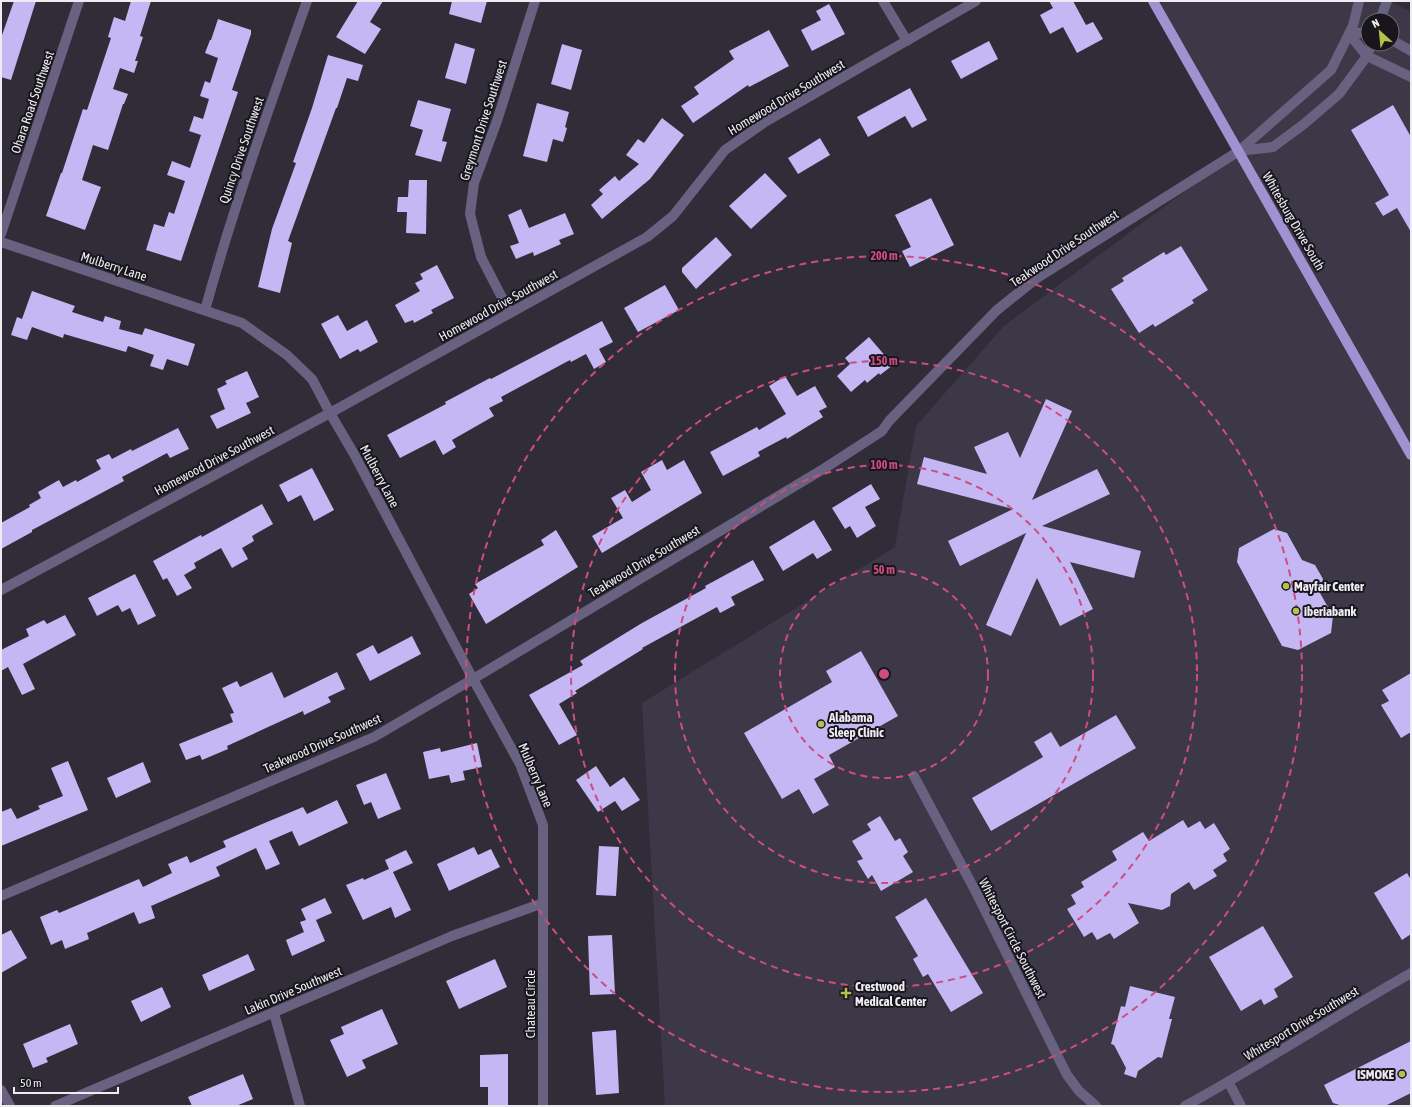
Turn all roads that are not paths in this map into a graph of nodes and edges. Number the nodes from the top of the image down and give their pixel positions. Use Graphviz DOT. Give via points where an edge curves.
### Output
graph roads {
  1 [pos="79,1"];
  2 [pos="307,1"];
  3 [pos="535,1"];
  4 [pos="883,1"];
  5 [pos="976,1"];
  6 [pos="1153,1"];
  7 [pos="1359,1"];
  8 [pos="1387,1"];
  9 [pos="1383,12"];
  10 [pos="1360,33"];
  11 [pos="1349,34"];
  12 [pos="906,41"];
  13 [pos="1400,45"];
  14 [pos="1411,51"];
  15 [pos="1368,52"];
  16 [pos="1367,56"];
  17 [pos="1411,77"];
  18 [pos="1239,151"];
  19 [pos="1,234"];
  20 [pos="1,242"];
  21 [pos="205,310"];
  22 [pos="510,313"];
  23 [pos="330,413"];
  24 [pos="1411,455"];
  25 [pos="1,590"];
  26 [pos="473,679"];
  27 [pos="914,776"];
  28 [pos="1,896"];
  29 [pos="543,903"];
  30 [pos="1411,973"];
  31 [pos="274,1013"];
  32 [pos="1228,1083"];
  33 [pos="1,1090"];
  34 [pos="10,1106"];
  35 [pos="55,1106"];
  36 [pos="300,1106"];
  37 [pos="543,1106"];
  38 [pos="1096,1106"];
  39 [pos="1186,1106"];
  40 [pos="1241,1106"];
  1 -- 19 [label="street, Ohara Road Southwest"];
  2 -- 21 [label="street, Quincy Drive Southwest" via="223,247"];
  3 -- 22 [label="street, Greymont Drive Southwest" via="497,121 474,183 470,214 481,257"];
  4 -- 12 [label="street"];
  5 -- 12 [label="street, Homewood Drive Southwest"];
  6 -- 18 [label="main road, Whitesburg Drive South"];
  7 -- 11 [label="street, Teakwood Drive Southwest"];
  8 -- 9 [label="street"];
  10 -- 11 [label="street"];
  11 -- 16 [label="street"];
  11 -- 18 [label="street, Teakwood Drive Southwest" via="1331,70"];
  12 -- 22 [label="street, Homewood Drive Southwest" via="765,122 725,150 673,216 647,237"];
  13 -- 14 [label="street"];
  15 -- 16 [label="street"];
  16 -- 17 [label="street"];
  16 -- 18 [label="street" via="1339,94 1304,124 1273,147"];
  18 -- 24 [label="main road, Whitesburg Drive South"];
  18 -- 26 [label="street, Teakwood Drive Southwest" via="1037,278 997,310 882,431 825,468"];
  20 -- 21 [label="street, Mulberry Lane"];
  21 -- 23 [label="street, Mulberry Lane" via="242,322 286,355 312,379"];
  22 -- 23 [label="street, Homewood Drive Southwest"];
  23 -- 25 [label="street, Homewood Drive Southwest"];
  23 -- 26 [label="street, Mulberry Lane"];
  26 -- 28 [label="street, Teakwood Drive Southwest" via="374,736"];
  26 -- 29 [label="street, Mulberry Lane" via="520,764 543,825"];
  27 -- 38 [label="street, Whitesport Circle Southwest" via="978,894 1067,1075 1079,1091"];
  29 -- 31 [label="street, Lakin Drive Southwest" via="452,936"];
  29 -- 37 [label="street, Chateau Circle"];
  30 -- 32 [label="street, Whitesport Drive Southwest"];
  31 -- 35 [label="street, Lakin Drive Southwest"];
  31 -- 36 [label="street"];
  32 -- 39 [label="street"];
  32 -- 40 [label="street"];
  33 -- 34 [label="street"];
}
